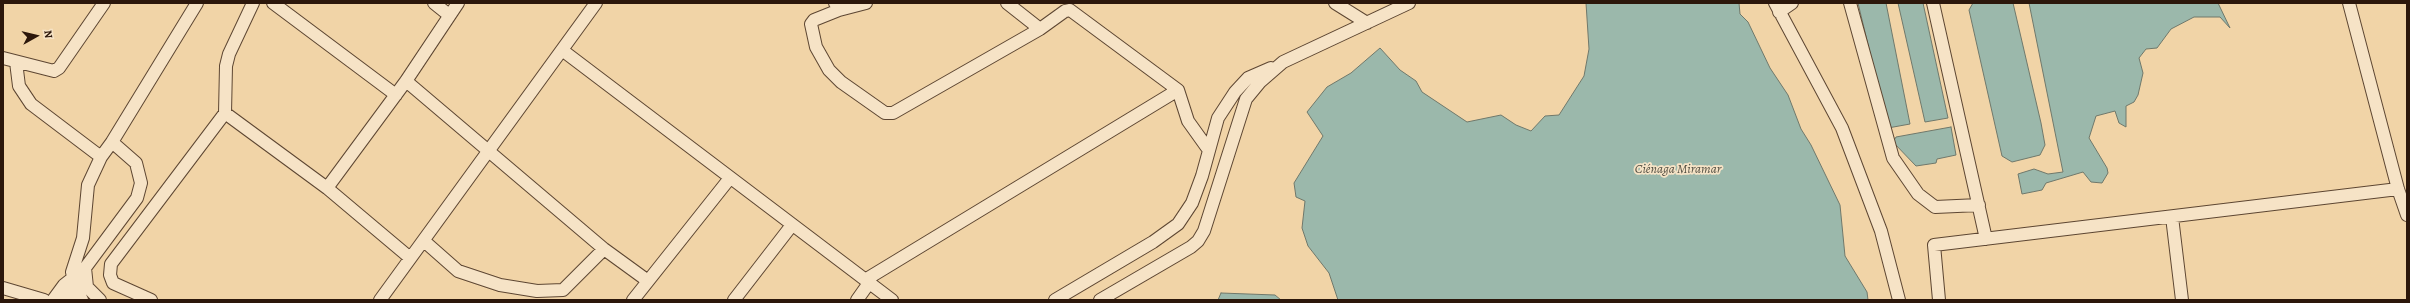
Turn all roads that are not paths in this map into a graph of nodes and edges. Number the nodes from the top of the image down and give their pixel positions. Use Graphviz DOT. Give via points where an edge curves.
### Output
graph roads {
  1 [pos="104,3"];
  2 [pos="196,3"];
  3 [pos="253,3"];
  4 [pos="273,3"];
  5 [pos="434,3"];
  6 [pos="458,3"];
  7 [pos="596,3"];
  8 [pos="866,3"];
  9 [pos="1007,3"];
  10 [pos="1335,3"];
  11 [pos="1410,3"];
  12 [pos="1792,3"];
  13 [pos="1850,3"];
  14 [pos="1933,3"];
  15 [pos="2349,3"];
  16 [pos="837,6"];
  17 [pos="1777,8"];
  18 [pos="450,15"];
  19 [pos="1367,23"];
  20 [pos="1040,29"];
  21 [pos="562,50"];
  22 [pos="3,58"];
  23 [pos="1283,62"];
  24 [pos="21,63"];
  25 [pos="406,81"];
  26 [pos="1178,90"];
  27 [pos="396,95"];
  28 [pos="225,113"];
  29 [pos="112,142"];
  30 [pos="1208,149"];
  31 [pos="489,150"];
  32 [pos="101,157"];
  33 [pos="730,178"];
  34 [pos="327,188"];
  35 [pos="2398,189"];
  36 [pos="1979,205"];
  37 [pos="2407,215"];
  38 [pos="2172,216"];
  39 [pos="792,224"];
  40 [pos="1986,239"];
  41 [pos="424,241"];
  42 [pos="604,249"];
  43 [pos="409,257"];
  44 [pos="79,277"];
  45 [pos="648,281"];
  46 [pos="867,281"];
  47 [pos="3,288"];
  48 [pos="561,295"];
  49 [pos="44,300"];
  50 [pos="53,300"];
  51 [pos="67,300"];
  52 [pos="82,300"];
  53 [pos="100,300"];
  54 [pos="151,300"];
  55 [pos="380,300"];
  56 [pos="633,300"];
  57 [pos="734,300"];
  58 [pos="857,300"];
  59 [pos="892,300"];
  60 [pos="1055,300"];
  61 [pos="1100,300"];
  62 [pos="1899,300"];
  63 [pos="1939,300"];
  64 [pos="2182,300"];
  1 -- 24 [label="street" via="59,68 47,71"];
  2 -- 29 [label="street"];
  3 -- 28 [label="street" via="226,66"];
  4 -- 27 [label="street"];
  5 -- 18 [label="street"];
  6 -- 18 [label="street"];
  7 -- 21 [label="street"];
  8 -- 16 [label="street"];
  9 -- 20 [label="street"];
  10 -- 19 [label="street"];
  11 -- 19 [label="street"];
  12 -- 17 [label="street"];
  13 -- 36 [label="street" via="1893,158 1918,194 1935,207"];
  14 -- 36 [label="street"];
  15 -- 35 [label="street"];
  16 -- 20 [label="street" via="811,24 816,47 829,70 841,82 890,114"];
  17 -- 62 [label="street" via="1842,128 1881,231"];
  18 -- 25 [label="street"];
  19 -- 23 [label="street"];
  20 -- 26 [label="street" via="1064,11 1074,12"];
  21 -- 31 [label="street"];
  21 -- 33 [label="street"];
  22 -- 24 [label="street"];
  23 -- 30 [label="street" via="1248,78 1235,92 1218,118"];
  23 -- 61 [label="street" via="1260,82 1246,99 1204,231 1198,241"];
  24 -- 32 [label="street" via="20,86 32,104"];
  25 -- 27 [label="street"];
  25 -- 31 [label="street"];
  26 -- 30 [label="street" via="1188,122"];
  26 -- 46 [label="street"];
  27 -- 34 [label="street"];
  28 -- 34 [label="street"];
  28 -- 54 [label="street" via="111,264 110,275 114,282 123,289"];
  29 -- 32 [label="street"];
  29 -- 44 [label="street" via="136,162 141,183 137,198"];
  30 -- 60 [label="street" via="1192,203 1178,224 1153,242"];
  31 -- 41 [label="street"];
  31 -- 42 [label="street"];
  32 -- 44 [label="street" via="86,191 84,230 72,272"];
  33 -- 39 [label="street"];
  33 -- 45 [label="street"];
  34 -- 43 [label="street"];
  35 -- 37 [label="street"];
  35 -- 38 [label="street"];
  36 -- 40 [label="street"];
  38 -- 40 [label="street"];
  38 -- 64 [label="street"];
  39 -- 46 [label="street"];
  39 -- 57 [label="street"];
  40 -- 63 [label="street" via="1934,245"];
  41 -- 43 [label="street"];
  41 -- 48 [label="street" via="458,271 500,285"];
  42 -- 45 [label="street"];
  42 -- 48 [label="street"];
  43 -- 55 [label="street"];
  44 -- 50 [label="street" via="64,285"];
  44 -- 51 [label="street"];
  44 -- 52 [label="street"];
  44 -- 53 [label="street"];
  45 -- 56 [label="street"];
  46 -- 58 [label="street"];
  46 -- 59 [label="street"];
  47 -- 49 [label="street"];
}
